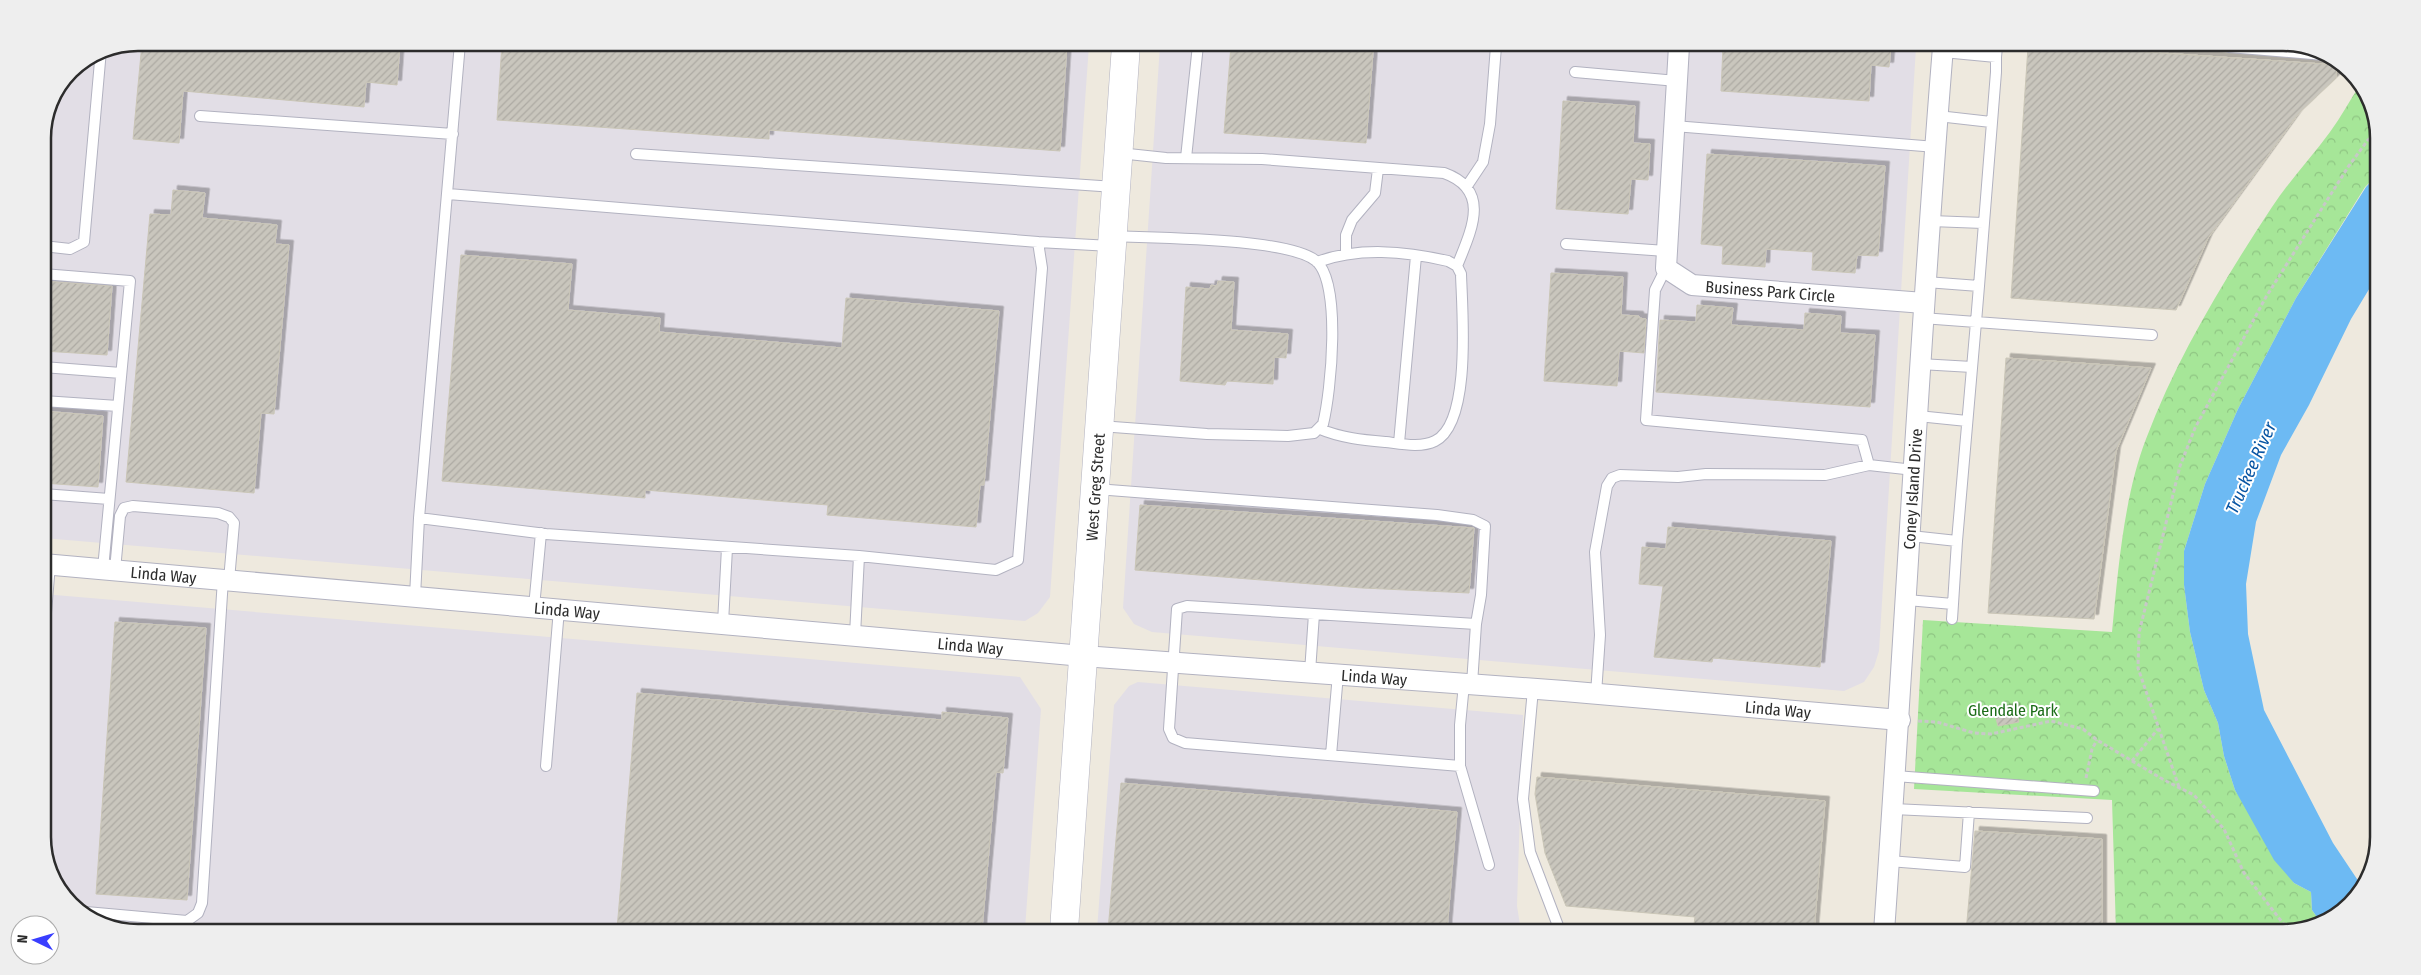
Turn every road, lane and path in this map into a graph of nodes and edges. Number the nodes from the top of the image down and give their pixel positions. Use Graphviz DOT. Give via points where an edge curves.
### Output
graph roads {
  1 [pos="459,51"];
  2 [pos="1126,51"];
  3 [pos="1197,51"];
  4 [pos="1496,51"];
  5 [pos="1680,51"];
  6 [pos="1943,51"];
  7 [pos="1979,51"];
  8 [pos="2270,51"];
  9 [pos="1997,52"];
  10 [pos="2301,53"];
  11 [pos="100,61"];
  12 [pos="1575,72"];
  13 [pos="1677,81"];
  14 [pos="200,116"];
  15 [pos="1938,116"];
  16 [pos="1991,122"];
  17 [pos="1674,126"];
  18 [pos="453,134"];
  19 [pos="2370,138"];
  20 [pos="1936,147"];
  21 [pos="1118,153"];
  22 [pos="636,154"];
  23 [pos="1186,158"];
  24 [pos="1378,169"];
  25 [pos="1467,186"];
  26 [pos="1116,187"];
  27 [pos="448,194"];
  28 [pos="1931,221"];
  29 [pos="1983,223"];
  30 [pos="1112,241"];
  31 [pos="1038,242"];
  32 [pos="1566,244"];
  33 [pos="51,247"];
  34 [pos="1346,254"];
  35 [pos="1416,256"];
  36 [pos="1666,260"];
  37 [pos="1317,262"];
  38 [pos="1457,266"];
  39 [pos="51,275"];
  40 [pos="1926,282"];
  41 [pos="1979,286"];
  42 [pos="1923,311"];
  43 [pos="1976,322"];
  44 [pos="2152,335"];
  45 [pos="1920,364"];
  46 [pos="51,367"];
  47 [pos="1972,367"];
  48 [pos="121,373"];
  49 [pos="51,402"];
  50 [pos="118,406"];
  51 [pos="1918,416"];
  52 [pos="1967,421"];
  53 [pos="1099,426"];
  54 [pos="1320,429"];
  55 [pos="1399,444"];
  56 [pos="1869,465"];
  57 [pos="1914,470"];
  58 [pos="1094,489"];
  59 [pos="51,495"];
  60 [pos="110,499"];
  61 [pos="419,518"];
  62 [pos="541,533"];
  63 [pos="1911,536"];
  64 [pos="1958,541"];
  65 [pos="727,548"];
  66 [pos="859,556"];
  67 [pos="51,564"];
  68 [pos="109,570"];
  69 [pos="226,580"];
  70 [pos="415,596"];
  71 [pos="1907,600"];
  72 [pos="1953,604"];
  73 [pos="534,607"];
  74 [pos="559,609"];
  75 [pos="1314,614"];
  76 [pos="1952,619"];
  77 [pos="723,623"];
  78 [pos="1476,624"];
  79 [pos="855,635"];
  80 [pos="1083,656"];
  81 [pos="1174,662"];
  82 [pos="1310,672"];
  83 [pos="1338,674"];
  84 [pos="1468,684"];
  85 [pos="1533,689"];
  86 [pos="1596,694"];
  87 [pos="1900,720"];
  88 [pos="2159,728"];
  89 [pos="2097,740"];
  90 [pos="1331,755"];
  91 [pos="2132,761"];
  92 [pos="546,766"];
  93 [pos="1460,766"];
  94 [pos="1895,776"];
  95 [pos="2179,788"];
  96 [pos="2089,791"];
  97 [pos="1893,809"];
  98 [pos="1969,812"];
  99 [pos="2087,818"];
  100 [pos="1889,860"];
  101 [pos="1489,865"];
  102 [pos="97,913"];
  103 [pos="1064,924"];
  104 [pos="1557,924"];
  105 [pos="1885,924"];
  106 [pos="2284,924"];
  1 -- 18 [label="lane"];
  2 -- 21 [label="main road, West Greg Street"];
  3 -- 23 [label="lane"];
  4 -- 25 [label="lane" via="1490,124 1482,162"];
  5 -- 13 [label="street"];
  6 -- 15 [label="street, Coney Island Drive"];
  7 -- 9 [label="lane"];
  8 -- 10 [label="lane"];
  9 -- 16 [label="lane"];
  11 -- 33 [label="lane" via="84,242 70,248"];
  12 -- 13 [label="lane"];
  13 -- 17 [label="street"];
  14 -- 18 [label="lane"];
  15 -- 16 [label="lane"];
  15 -- 20 [label="street, Coney Island Drive"];
  16 -- 29 [label="lane"];
  17 -- 20 [label="lane"];
  17 -- 36 [label="street"];
  18 -- 27 [label="lane"];
  19 -- 88 [label="path" via="2348,167 2266,297 2186,447 2139,641 2138,668"];
  20 -- 28 [label="street, Coney Island Drive"];
  21 -- 23 [label="lane"];
  21 -- 26 [label="main road, West Greg Street"];
  22 -- 26 [label="lane"];
  23 -- 24 [label="lane" via="1262,159"];
  24 -- 25 [label="lane" via="1444,173"];
  24 -- 34 [label="lane" via="1375,193 1352,220 1346,235"];
  25 -- 38 [label="lane" via="1473,198 1473,227"];
  26 -- 30 [label="main road, West Greg Street"];
  27 -- 31 [label="lane"];
  27 -- 61 [label="lane"];
  28 -- 29 [label="lane"];
  28 -- 40 [label="street, Coney Island Drive"];
  29 -- 41 [label="lane"];
  30 -- 31 [label="lane"];
  30 -- 37 [label="lane" via="1205,240 1284,248 1303,253"];
  30 -- 53 [label="main road, West Greg Street"];
  31 -- 66 [label="lane" via="1042,268 1018,560 996,570"];
  32 -- 36 [label="lane"];
  34 -- 35 [label="lane" via="1374,251"];
  34 -- 37 [label="lane"];
  35 -- 38 [label="lane" via="1448,261"];
  35 -- 55 [label="lane"];
  36 -- 42 [label="street, Business Park Circle" via="1692,285"];
  36 -- 56 [label="lane" via="1655,290 1646,420 1862,440"];
  37 -- 54 [label="lane" via="1326,274 1332,319 1328,398"];
  38 -- 55 [label="lane" via="1461,274 1463,336 1462,378 1454,418 1437,440 1426,444"];
  39 -- 48 [label="lane" via="130,281"];
  40 -- 41 [label="lane"];
  40 -- 42 [label="street, Coney Island Drive"];
  41 -- 43 [label="lane"];
  42 -- 43 [label="lane"];
  42 -- 45 [label="street, Coney Island Drive"];
  43 -- 44 [label="lane"];
  43 -- 47 [label="lane"];
  45 -- 47 [label="lane"];
  45 -- 51 [label="street, Coney Island Drive"];
  46 -- 48 [label="lane"];
  47 -- 52 [label="lane"];
  48 -- 50 [label="lane"];
  49 -- 50 [label="lane"];
  50 -- 60 [label="lane"];
  51 -- 52 [label="lane"];
  51 -- 57 [label="street, Coney Island Drive"];
  52 -- 64 [label="lane"];
  53 -- 54 [label="lane" via="1207,434 1279,435 1314,433"];
  53 -- 58 [label="main road, West Greg Street"];
  54 -- 55 [label="lane" via="1334,435"];
  56 -- 57 [label="lane"];
  56 -- 86 [label="lane" via="1826,475 1620,475 1612,478 1607,486 1595,552 1600,635"];
  57 -- 63 [label="street, Coney Island Drive"];
  58 -- 78 [label="lane" via="1473,520 1485,526"];
  58 -- 80 [label="main road, West Greg Street"];
  59 -- 60 [label="lane"];
  60 -- 68 [label="lane"];
  61 -- 62 [label="lane"];
  61 -- 70 [label="lane"];
  62 -- 65 [label="lane"];
  62 -- 73 [label="lane"];
  63 -- 64 [label="lane"];
  63 -- 71 [label="street, Coney Island Drive"];
  64 -- 72 [label="lane"];
  65 -- 66 [label="lane"];
  65 -- 77 [label="lane"];
  66 -- 79 [label="lane"];
  67 -- 68 [label="street, Linda Way"];
  68 -- 69 [label="street, Linda Way"];
  68 -- 69 [label="lane" via="124,508 218,512 234,523"];
  69 -- 70 [label="street, Linda Way"];
  69 -- 102 [label="lane" via="202,903 198,913 187,921"];
  70 -- 73 [label="street, Linda Way"];
  71 -- 72 [label="lane"];
  71 -- 87 [label="street, Coney Island Drive"];
  72 -- 76 [label="lane"];
  73 -- 74 [label="street, Linda Way"];
  74 -- 77 [label="street, Linda Way"];
  74 -- 92 [label="lane"];
  75 -- 78 [label="lane"];
  75 -- 81 [label="lane" via="1177,608"];
  75 -- 82 [label="lane"];
  77 -- 79 [label="street, Linda Way"];
  78 -- 84 [label="lane"];
  79 -- 80 [label="street, Linda Way"];
  80 -- 81 [label="street, Linda Way"];
  80 -- 103 [label="main road, West Greg Street"];
  81 -- 82 [label="street, Linda Way"];
  81 -- 90 [label="lane" via="1169,729 1173,738 1185,742"];
  82 -- 83 [label="street, Linda Way"];
  83 -- 84 [label="street, Linda Way"];
  83 -- 90 [label="lane"];
  84 -- 85 [label="street, Linda Way"];
  84 -- 93 [label="lane" via="1460,725"];
  85 -- 86 [label="street, Linda Way"];
  85 -- 104 [label="lane" via="1523,799 1530,852"];
  86 -- 87 [label="street, Linda Way"];
  87 -- 89 [label="path" via="1937,722 1974,733 1991,734 2051,721 2083,729"];
  87 -- 94 [label="street, Coney Island Drive"];
  88 -- 91 [label="path"];
  88 -- 95 [label="path"];
  89 -- 91 [label="path"];
  89 -- 96 [label="path" via="2090,758"];
  90 -- 93 [label="lane"];
  91 -- 95 [label="path"];
  93 -- 101 [label="lane"];
  94 -- 96 [label="lane"];
  94 -- 97 [label="street, Coney Island Drive"];
  95 -- 106 [label="path" via="2194,795 2224,829 2244,872"];
  97 -- 98 [label="lane"];
  97 -- 100 [label="street, Coney Island Drive"];
  98 -- 99 [label="lane"];
  98 -- 100 [label="lane" via="1965,867"];
  100 -- 105 [label="street, Coney Island Drive"];
}
